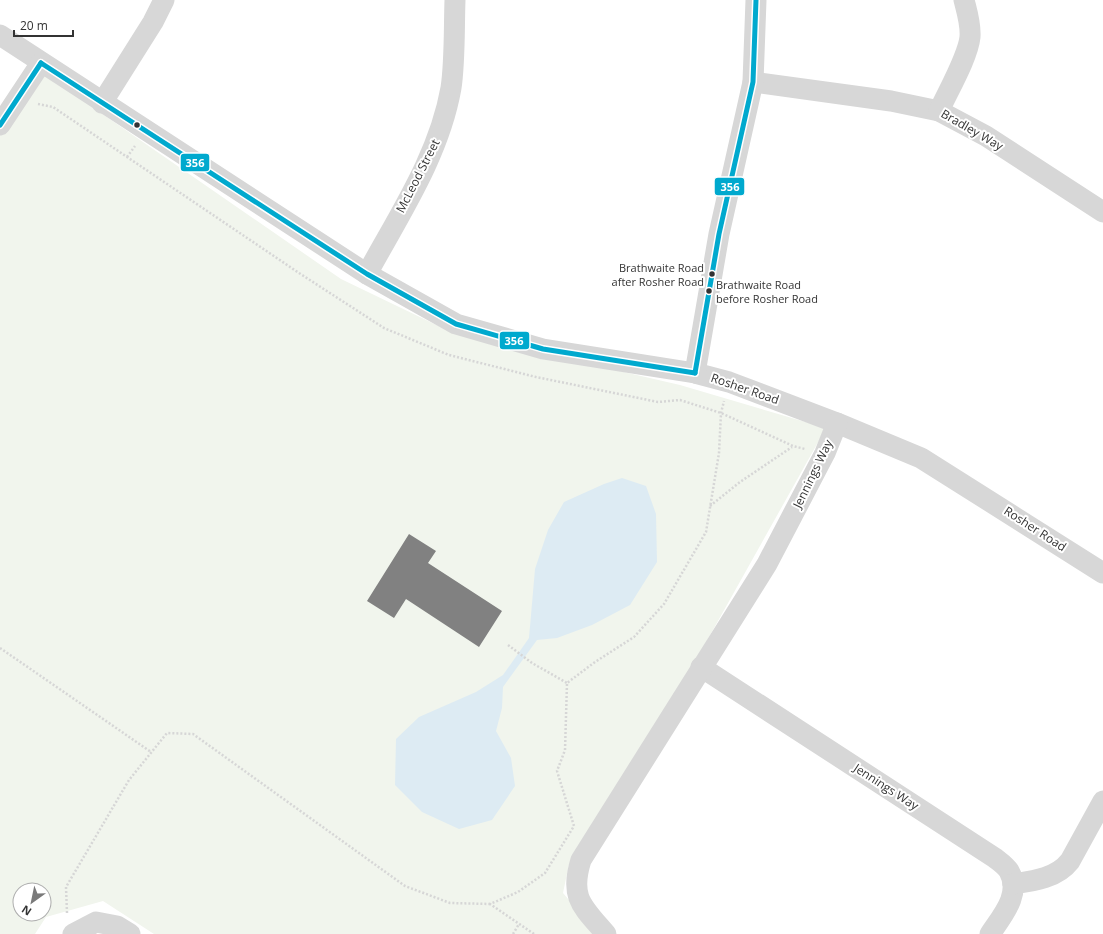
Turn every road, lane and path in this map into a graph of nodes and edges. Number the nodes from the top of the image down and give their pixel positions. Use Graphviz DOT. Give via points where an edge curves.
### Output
graph roads {
  1 [pos="164,0"];
  2 [pos="455,0"];
  3 [pos="756,0"];
  4 [pos="964,0"];
  5 [pos="0,35"];
  6 [pos="41,63"];
  7 [pos="753,82"];
  8 [pos="102,103"];
  9 [pos="939,110"];
  10 [pos="0,125"];
  11 [pos="1103,212"];
  12 [pos="367,274"];
  13 [pos="695,373"];
  14 [pos="730,382"];
  15 [pos="837,423"];
  16 [pos="793,446"];
  17 [pos="710,506"];
  18 [pos="1103,573"];
  19 [pos="508,645"];
  20 [pos="0,648"];
  21 [pos="701,667"];
  22 [pos="567,683"];
  23 [pos="151,752"];
  24 [pos="1103,800"];
  25 [pos="1013,884"];
  26 [pos="490,904"];
  27 [pos="70,924"];
  28 [pos="519,924"];
  29 [pos="130,934"];
  30 [pos="513,934"];
  31 [pos="534,934"];
  32 [pos="606,934"];
  33 [pos="990,934"];
  1 -- 8 [label="street"];
  2 -- 12 [label="street, McLeod Street" via="451,87 441,129 432,153"];
  3 -- 7 [label="street"];
  4 -- 9 [label="street" via="970,36 967,50"];
  5 -- 6 [label="street, Rosher Road"];
  6 -- 8 [label="street, Rosher Road"];
  6 -- 10 [label="street"];
  7 -- 9 [label="street, Bradley Way"];
  7 -- 13 [label="street" via="719,234"];
  8 -- 12 [label="street, Rosher Road"];
  9 -- 11 [label="street, Bradley Way" via="986,136"];
  12 -- 13 [label="street, Rosher Road" via="456,324 543,349"];
  13 -- 14 [label="street, Rosher Road"];
  14 -- 15 [label="street, Rosher Road"];
  14 -- 17 [label="path" via="721,412 719,453"];
  15 -- 18 [label="street, Rosher Road" via="921,458"];
  15 -- 21 [label="street, Jennings Way" via="825,453 767,564"];
  16 -- 17 [label="path"];
  17 -- 22 [label="path" via="706,532 664,604 634,638"];
  19 -- 22 [label="path" via="532,663"];
  20 -- 23 [label="path"];
  21 -- 25 [label="street, Jennings Way" via="996,858 1009,870"];
  21 -- 32 [label="street, Jennings Way" via="581,860 576,888 580,903"];
  22 -- 26 [label="path" via="565,750 557,771 574,826 545,873 518,892"];
  23 -- 26 [label="path" via="167,733 193,734 405,886 450,903"];
  23 -- 27 [label="path" via="129,780 66,887"];
  24 -- 25 [label="street" via="1063,870"];
  25 -- 33 [label="street" via="1011,901"];
  26 -- 28 [label="path"];
  27 -- 29 [label="street" via="96,922 117,926"];
  28 -- 30 [label="path"];
  28 -- 31 [label="path"];
}
